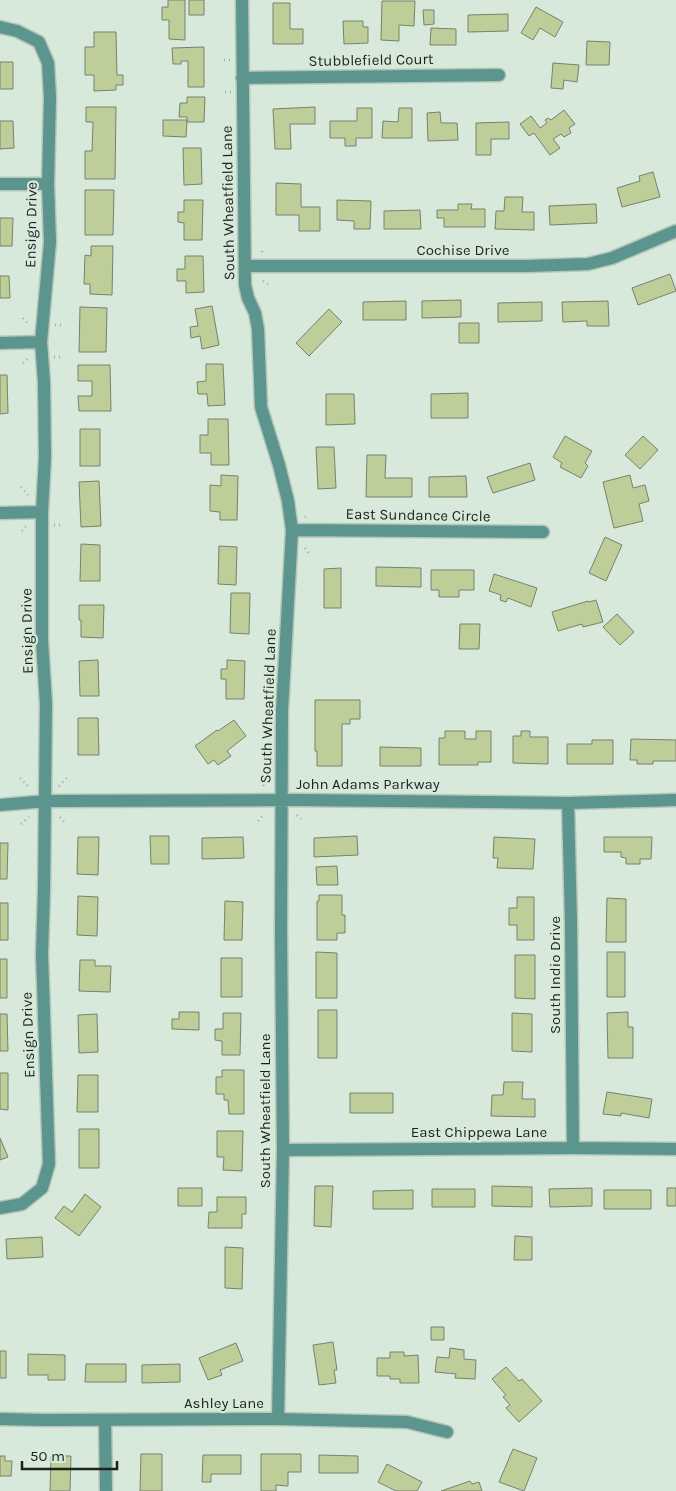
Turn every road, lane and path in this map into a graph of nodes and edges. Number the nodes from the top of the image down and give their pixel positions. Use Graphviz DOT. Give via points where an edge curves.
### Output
graph roads {
  1 [pos="242,0"];
  2 [pos="0,27"];
  3 [pos="224,60"];
  4 [pos="232,60"];
  5 [pos="499,75"];
  6 [pos="242,78"];
  7 [pos="225,92"];
  8 [pos="232,92"];
  9 [pos="0,184"];
  10 [pos="48,184"];
  11 [pos="676,231"];
  12 [pos="264,248"];
  13 [pos="224,252"];
  14 [pos="231,252"];
  15 [pos="262,252"];
  16 [pos="244,266"];
  17 [pos="263,281"];
  18 [pos="269,285"];
  19 [pos="23,318"];
  20 [pos="29,325"];
  21 [pos="53,325"];
  22 [pos="64,325"];
  23 [pos="41,342"];
  24 [pos="0,343"];
  25 [pos="30,357"];
  26 [pos="54,357"];
  27 [pos="63,357"];
  28 [pos="23,362"];
  29 [pos="21,487"];
  30 [pos="28,495"];
  31 [pos="42,512"];
  32 [pos="0,513"];
  33 [pos="308,514"];
  34 [pos="305,517"];
  35 [pos="27,525"];
  36 [pos="54,525"];
  37 [pos="64,525"];
  38 [pos="292,530"];
  39 [pos="22,531"];
  40 [pos="543,532"];
  41 [pos="304,548"];
  42 [pos="309,553"];
  43 [pos="20,778"];
  44 [pos="67,778"];
  45 [pos="260,781"];
  46 [pos="300,782"];
  47 [pos="28,786"];
  48 [pos="59,786"];
  49 [pos="264,786"];
  50 [pos="297,787"];
  51 [pos="282,800"];
  52 [pos="676,800"];
  53 [pos="46,801"];
  54 [pos="568,803"];
  55 [pos="0,805"];
  56 [pos="264,814"];
  57 [pos="297,815"];
  58 [pos="60,817"];
  59 [pos="28,818"];
  60 [pos="301,819"];
  61 [pos="258,821"];
  62 [pos="64,823"];
  63 [pos="21,824"];
  64 [pos="573,1148"];
  65 [pos="676,1148"];
  66 [pos="282,1150"];
  67 [pos="0,1208"];
  68 [pos="0,1419"];
  69 [pos="278,1419"];
  70 [pos="105,1420"];
  71 [pos="447,1432"];
  72 [pos="106,1491"];
  1 -- 6 [label="street, South Wheatfield Lane"];
  2 -- 10 [label="street, Ensign Drive" via="39,42 48,63"];
  3 -- 4 [label="path"];
  5 -- 6 [label="street, Stubblefield Court"];
  6 -- 16 [label="street, South Wheatfield Lane"];
  7 -- 8 [label="path"];
  9 -- 10 [label="street"];
  10 -- 23 [label="street, Ensign Drive" via="50,242"];
  11 -- 16 [label="street, Cochise Drive" via="619,256 588,264"];
  12 -- 15 [label="path"];
  13 -- 14 [label="path"];
  16 -- 38 [label="street, South Wheatfield Lane" via="245,285 258,329 261,407 280,465"];
  17 -- 18 [label="path"];
  19 -- 20 [label="path"];
  21 -- 22 [label="path"];
  23 -- 24 [label="street"];
  23 -- 31 [label="street, Ensign Drive" via="45,448"];
  25 -- 28 [label="path"];
  26 -- 27 [label="path"];
  29 -- 30 [label="path"];
  31 -- 32 [label="street"];
  31 -- 53 [label="street, Ensign Drive"];
  33 -- 34 [label="path"];
  35 -- 39 [label="path"];
  36 -- 37 [label="path"];
  38 -- 40 [label="street, East Sundance Circle"];
  38 -- 51 [label="street, South Wheatfield Lane" via="282,711"];
  41 -- 42 [label="path"];
  43 -- 47 [label="path"];
  44 -- 48 [label="path"];
  45 -- 49 [label="path"];
  46 -- 50 [label="path"];
  51 -- 53 [label="street, John Adams Parkway"];
  51 -- 54 [label="street, John Adams Parkway"];
  51 -- 66 [label="street, South Wheatfield Lane"];
  52 -- 54 [label="street, John Adams Parkway"];
  53 -- 55 [label="street, John Adams Parkway"];
  53 -- 67 [label="street, Ensign Drive" via="42,954 49,1164 42,1188 22,1204"];
  54 -- 64 [label="street, South Indio Drive"];
  56 -- 61 [label="path"];
  57 -- 60 [label="path"];
  58 -- 62 [label="path"];
  59 -- 63 [label="path"];
  64 -- 65 [label="street, East Chippewa Lane"];
  64 -- 66 [label="street, East Chippewa Lane"];
  66 -- 69 [label="street, South Wheatfield Lane"];
  68 -- 70 [label="street, Ashley Lane"];
  69 -- 70 [label="street, Ashley Lane"];
  69 -- 71 [label="street, Ashley Lane" via="407,1422"];
  70 -- 72 [label="street"];
}
